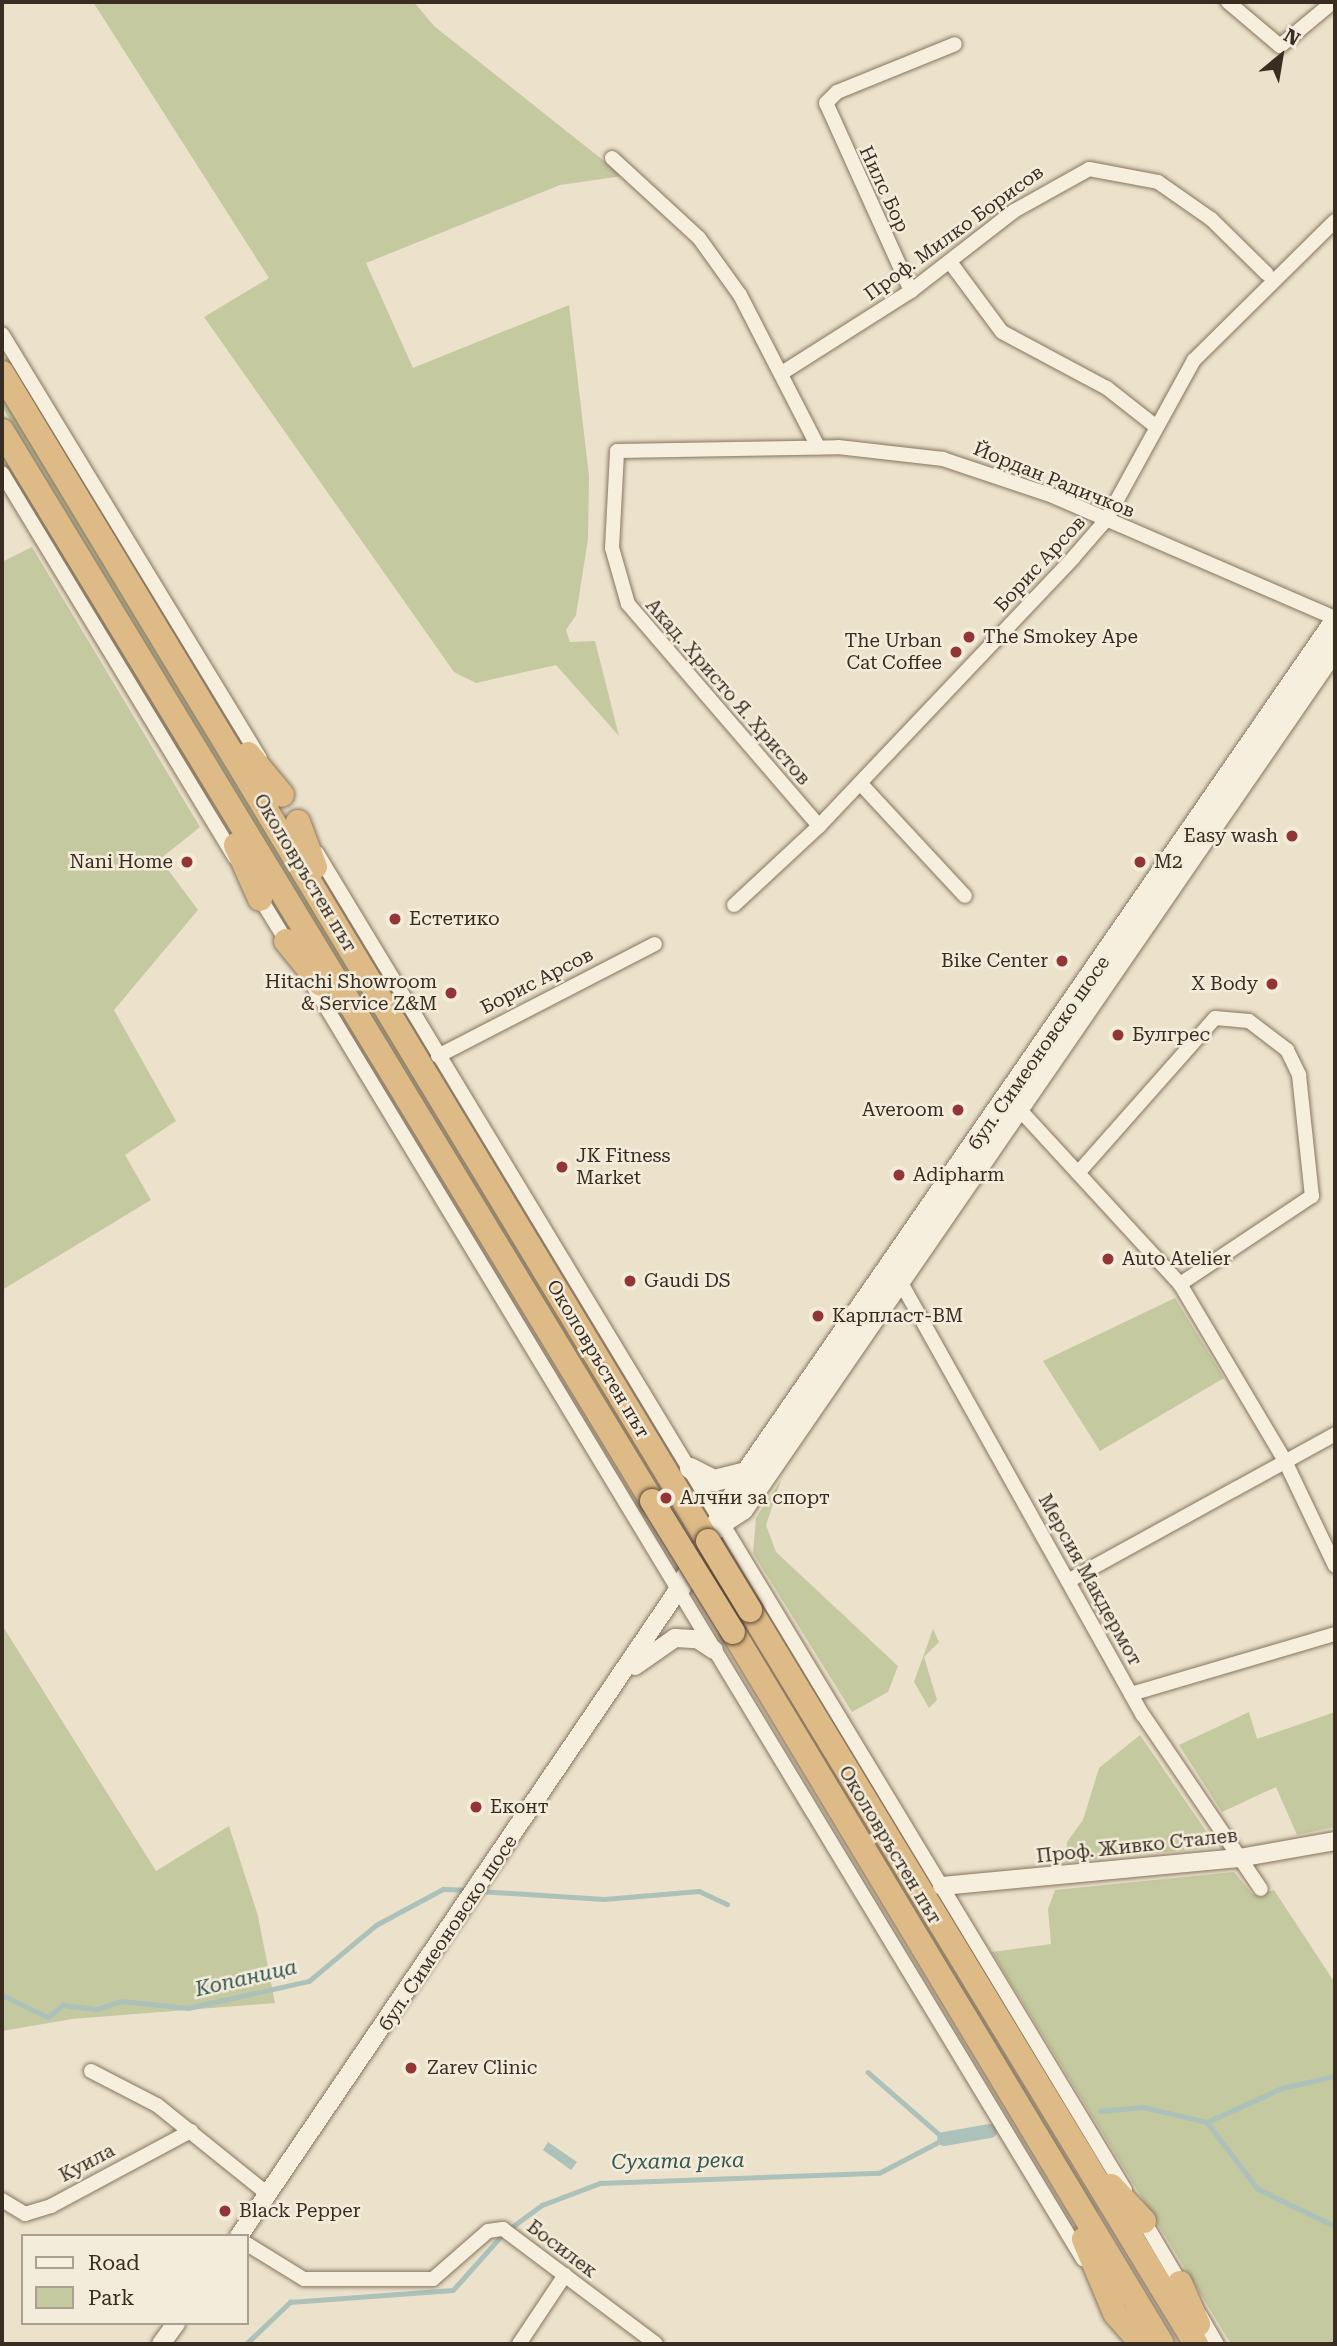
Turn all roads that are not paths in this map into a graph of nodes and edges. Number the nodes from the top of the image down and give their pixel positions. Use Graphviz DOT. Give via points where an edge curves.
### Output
graph roads {
  1 [pos="1228,2"];
  2 [pos="1333,2"];
  3 [pos="955,44"];
  4 [pos="612,158"];
  5 [pos="1335,221"];
  6 [pos="950,262"];
  7 [pos="1267,274"];
  8 [pos="911,291"];
  9 [pos="2,334"];
  10 [pos="785,371"];
  11 [pos="2,373"];
  12 [pos="1154,425"];
  13 [pos="2,431"];
  14 [pos="818,446"];
  15 [pos="617,452"];
  16 [pos="2,473"];
  17 [pos="1106,520"];
  18 [pos="1335,619"];
  19 [pos="1331,649"];
  20 [pos="200,697"];
  21 [pos="192,745"];
  22 [pos="860,783"];
  23 [pos="282,795"];
  24 [pos="298,822"];
  25 [pos="819,826"];
  26 [pos="965,896"];
  27 [pos="260,899"];
  28 [pos="734,905"];
  29 [pos="334,920"];
  30 [pos="286,941"];
  31 [pos="655,944"];
  32 [pos="376,1053"];
  33 [pos="438,1056"];
  34 [pos="1020,1110"];
  35 [pos="1079,1173"];
  36 [pos="900,1281"];
  37 [pos="1180,1284"];
  38 [pos="1335,1434"];
  39 [pos="1285,1461"];
  40 [pos="746,1472"];
  41 [pos="680,1474"];
  42 [pos="722,1522"];
  43 [pos="1335,1566"];
  44 [pos="1068,1581"];
  45 [pos="678,1590"];
  46 [pos="1335,1634"];
  47 [pos="714,1650"];
  48 [pos="1131,1694"];
  49 [pos="607,1697"];
  50 [pos="1335,1841"];
  51 [pos="1239,1858"];
  52 [pos="942,1886"];
  53 [pos="1261,1889"];
  54 [pos="91,2071"];
  55 [pos="191,2131"];
  56 [pos="1073,2144"];
  57 [pos="1050,2159"];
  58 [pos="269,2195"];
  59 [pos="2,2200"];
  60 [pos="1144,2221"];
  61 [pos="240,2234"];
  62 [pos="248,2245"];
  63 [pos="565,2275"];
  64 [pos="1180,2283"];
  65 [pos="1115,2313"];
  66 [pos="175,2325"];
  67 [pos="163,2342"];
  68 [pos="519,2344"];
  69 [pos="656,2344"];
  70 [pos="1134,2344"];
  71 [pos="1143,2344"];
  72 [pos="1162,2344"];
  73 [pos="1196,2344"];
  74 [pos="1206,2344"];
  75 [pos="1217,2344"];
  1 -- 2 [label="street" via="1280,46"];
  3 -- 8 [label="street, Нилс Бор" via="837,92 826,103"];
  4 -- 10 [label="street" via="699,238"];
  5 -- 12 [label="street, Борис Арсов" via="1194,360"];
  6 -- 7 [label="street, Проф. Милко Борисов" via="1014,211 1075,174 1122,171 1158,182 1211,219"];
  6 -- 8 [label="street, Проф. Милко Борисов"];
  6 -- 12 [label="street" via="1002,332 1107,388"];
  8 -- 10 [label="street, Проф. Милко Борисов"];
  9 -- 23 [label="street"];
  10 -- 14 [label="street"];
  11 -- 20 [label="highway, Околовръстен път"];
  12 -- 17 [label="street, Борис Арсов"];
  13 -- 21 [label="highway, Околовръстен път"];
  14 -- 15 [label="street, Йордан Радичков"];
  14 -- 17 [label="street, Йордан Радичков" via="943,459"];
  15 -- 25 [label="street, Акад. Христо Я. Христов" via="612,548 628,604"];
  16 -- 27 [label="street"];
  17 -- 18 [label="street, Йордан Радичков"];
  17 -- 22 [label="street, Борис Арсов"];
  18 -- 19 [label="main road, бул. Симеоновско шосе"];
  19 -- 34 [label="main road, бул. Симеоновско шосе"];
  19 -- 40 [label="main road, бул. Симеоновско шосе"];
  20 -- 23 [label="highway"];
  20 -- 29 [label="highway, Околовръстен път"];
  21 -- 27 [label="highway"];
  21 -- 32 [label="highway, Околовръстен път"];
  22 -- 25 [label="street, Борис Арсов"];
  22 -- 26 [label="street"];
  23 -- 24 [label="street"];
  24 -- 29 [label="highway"];
  24 -- 33 [label="street"];
  25 -- 28 [label="street, Борис Арсов"];
  27 -- 30 [label="street"];
  29 -- 41 [label="highway, Околовръстен път"];
  30 -- 32 [label="highway"];
  30 -- 45 [label="street"];
  31 -- 33 [label="street, Борис Арсов"];
  32 -- 57 [label="highway, Околовръстен път, bridge" via="733,1632"];
  33 -- 41 [label="street"];
  34 -- 35 [label="street"];
  34 -- 36 [label="main road, бул. Симеоновско шосе"];
  35 -- 37 [label="street"];
  35 -- 37 [label="street" via="1202,1029 1230,1017 1269,1033 1295,1062 1312,1196"];
  36 -- 42 [label="main road, бул. Симеоновско шосе" via="742,1509"];
  36 -- 44 [label="street, Мерсия Макдермот"];
  37 -- 39 [label="street"];
  38 -- 39 [label="street"];
  39 -- 43 [label="street"];
  39 -- 44 [label="street"];
  40 -- 41 [label="main road" via="714,1480"];
  40 -- 42 [label="main road, бул. Симеоновско шосе"];
  41 -- 42 [label="street"];
  41 -- 56 [label="highway, Околовръстен път, bridge" via="750,1610"];
  42 -- 45 [label="main road, бул. Симеоновско шосе"];
  42 -- 52 [label="street"];
  44 -- 48 [label="street, Мерсия Макдермот"];
  45 -- 47 [label="street"];
  45 -- 49 [label="street, бул. Симеоновско шосе"];
  46 -- 48 [label="street"];
  47 -- 49 [label="street" via="697,1639 665,1642"];
  47 -- 65 [label="street"];
  48 -- 51 [label="street, Мерсия Макдермот"];
  49 -- 58 [label="street, бул. Симеоновско шосе"];
  50 -- 51 [label="street, Проф. Живко Сталев"];
  51 -- 52 [label="street, Проф. Живко Сталев"];
  51 -- 53 [label="street, Мерсия Макдермот"];
  52 -- 60 [label="street"];
  54 -- 55 [label="street"];
  55 -- 58 [label="street"];
  55 -- 59 [label="street, Куила" via="51,2206 25,2214"];
  56 -- 60 [label="highway"];
  56 -- 73 [label="highway, Околовръстен път"];
  57 -- 65 [label="highway"];
  57 -- 72 [label="highway, Околовръстен път"];
  58 -- 61 [label="street, бул. Симеоновско шосе"];
  60 -- 64 [label="street"];
  62 -- 63 [label="street, Босилек" via="304,2278 433,2278 488,2231 508,2233"];
  63 -- 68 [label="street"];
  63 -- 69 [label="street, Босилек"];
  64 -- 74 [label="highway"];
  64 -- 75 [label="street"];
  65 -- 70 [label="street"];
  65 -- 71 [label="highway"];
  66 -- 67 [label="street"];
}
